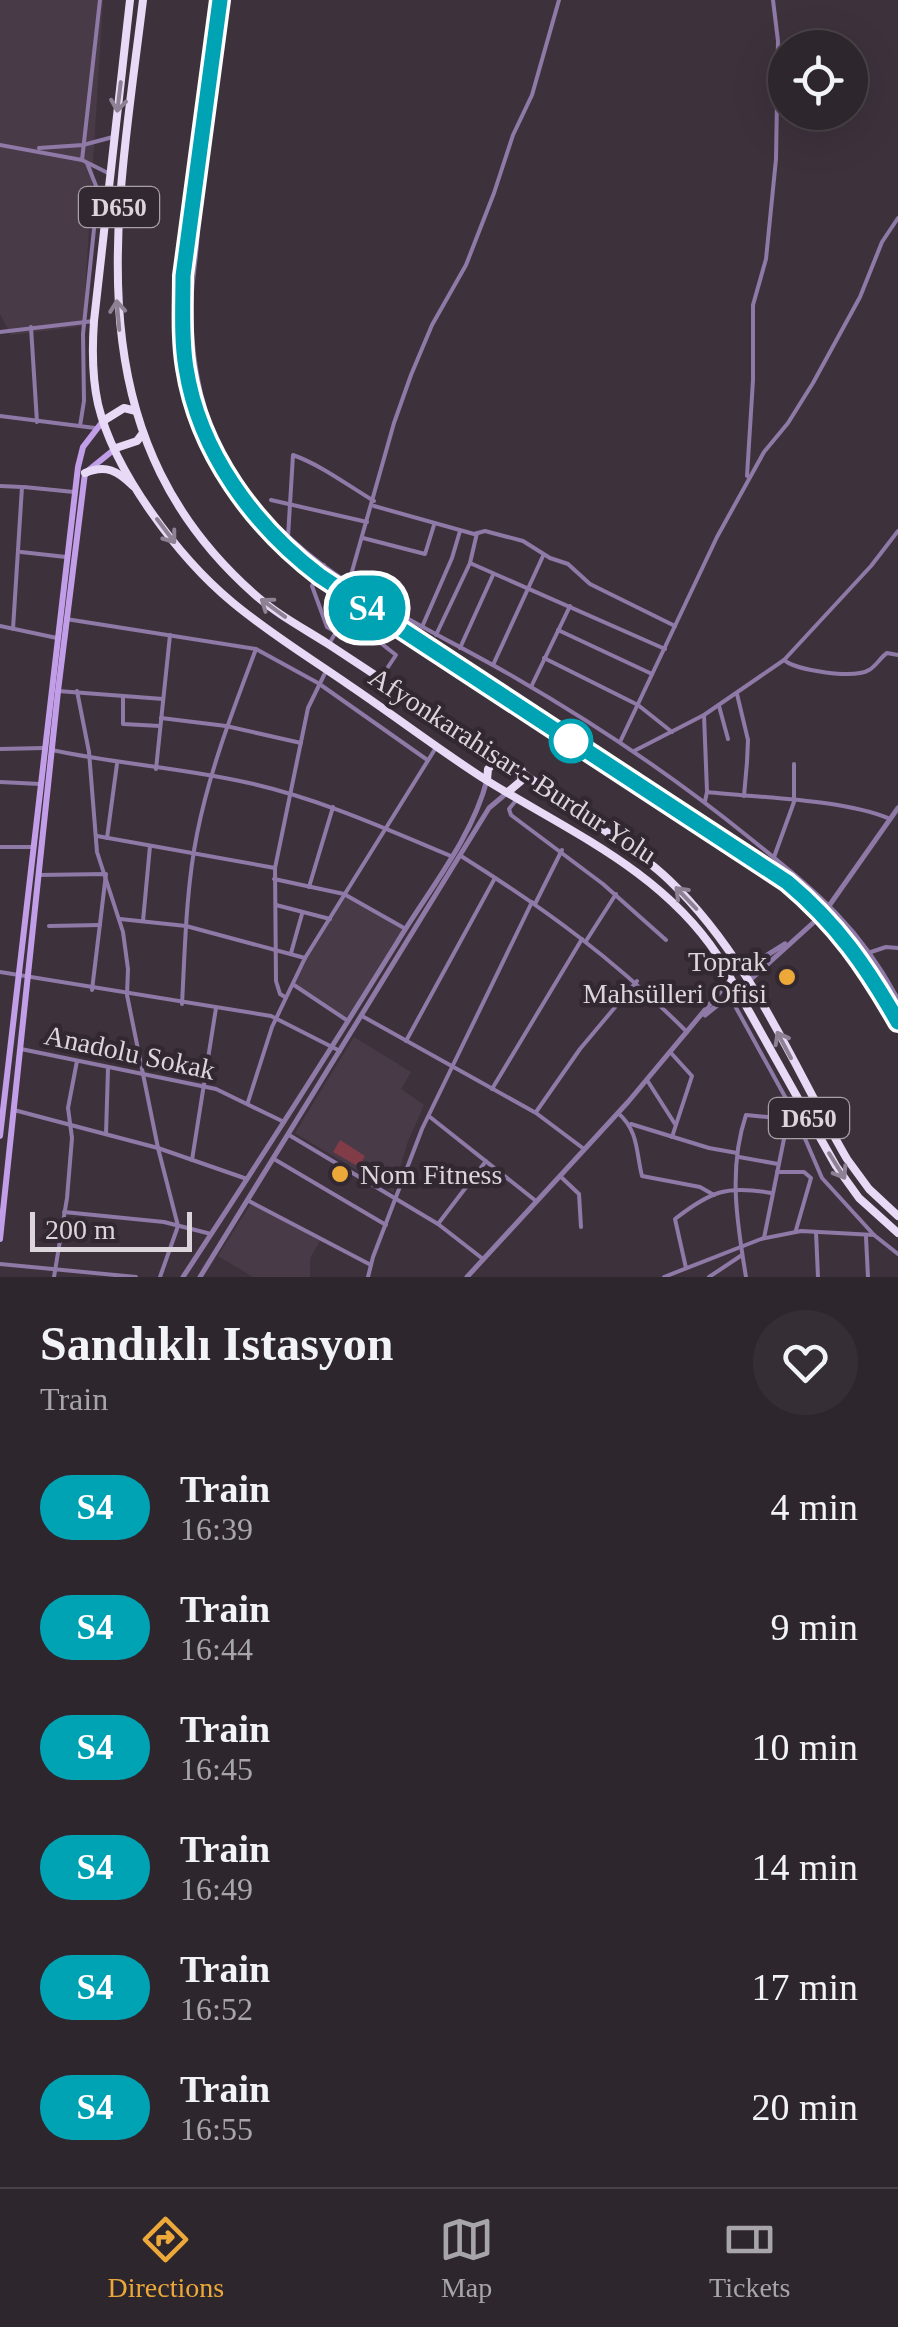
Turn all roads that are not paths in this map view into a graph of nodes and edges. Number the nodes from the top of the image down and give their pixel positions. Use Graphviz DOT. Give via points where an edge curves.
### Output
graph roads {
  1 [pos="100,0"];
  2 [pos="130,0"];
  3 [pos="143,0"];
  4 [pos="228,0"];
  5 [pos="559,0"];
  6 [pos="773,0"];
  7 [pos="114,136"];
  8 [pos="0,145"];
  9 [pos="83,145"];
  10 [pos="34,149"];
  11 [pos="85,161"];
  12 [pos="110,174"];
  13 [pos="898,218"];
  14 [pos="90,322"];
  15 [pos="31,327"];
  16 [pos="0,332"];
  17 [pos="136,411"];
  18 [pos="0,416"];
  19 [pos="103,421"];
  20 [pos="38,422"];
  21 [pos="80,426"];
  22 [pos="95,428"];
  23 [pos="143,434"];
  24 [pos="116,448"];
  25 [pos="85,473"];
  26 [pos="747,481"];
  27 [pos="0,486"];
  28 [pos="22,486"];
  29 [pos="74,492"];
  30 [pos="141,494"];
  31 [pos="272,500"];
  32 [pos="291,503"];
  33 [pos="373,504"];
  34 [pos="368,522"];
  35 [pos="434,524"];
  36 [pos="460,531"];
  37 [pos="898,532"];
  38 [pos="477,533"];
  39 [pos="288,537"];
  40 [pos="363,538"];
  41 [pos="19,552"];
  42 [pos="544,554"];
  43 [pos="66,557"];
  44 [pos="470,562"];
  45 [pos="324,565"];
  46 [pos="494,572"];
  47 [pos="349,582"];
  48 [pos="530,587"];
  49 [pos="571,604"];
  50 [pos="66,619"];
  51 [pos="0,626"];
  52 [pos="675,626"];
  53 [pos="422,627"];
  54 [pos="13,629"];
  55 [pos="558,630"];
  56 [pos="336,632"];
  57 [pos="436,635"];
  58 [pos="170,636"];
  59 [pos="57,638"];
  60 [pos="328,644"];
  61 [pos="256,648"];
  62 [pos="460,648"];
  63 [pos="665,648"];
  64 [pos="898,655"];
  65 [pos="544,658"];
  66 [pos="784,660"];
  67 [pos="493,665"];
  68 [pos="327,669"];
  69 [pos="384,674"];
  70 [pos="652,674"];
  71 [pos="318,683"];
  72 [pos="531,687"];
  73 [pos="58,691"];
  74 [pos="77,691"];
  75 [pos="738,694"];
  76 [pos="123,696"];
  77 [pos="163,699"];
  78 [pos="638,705"];
  79 [pos="719,706"];
  80 [pos="704,716"];
  81 [pos="161,718"];
  82 [pos="160,726"];
  83 [pos="226,726"];
  84 [pos="672,732"];
  85 [pos="728,739"];
  86 [pos="620,742"];
  87 [pos="301,744"];
  88 [pos="437,746"];
  89 [pos="0,749"];
  90 [pos="48,749"];
  91 [pos="634,751"];
  92 [pos="90,758"];
  93 [pos="500,758"];
  94 [pos="428,760"];
  95 [pos="117,763"];
  96 [pos="794,764"];
  97 [pos="156,769"];
  98 [pos="522,772"];
  99 [pos="211,776"];
  100 [pos="487,780"];
  101 [pos="0,782"];
  102 [pos="40,784"];
  103 [pos="508,792"];
  104 [pos="708,792"];
  105 [pos="289,794"];
  106 [pos="744,796"];
  107 [pos="518,798"];
  108 [pos="705,800"];
  109 [pos="794,802"];
  110 [pos="333,807"];
  111 [pos="898,808"];
  112 [pos="890,819"];
  113 [pos="385,828"];
  114 [pos="96,836"];
  115 [pos="108,838"];
  116 [pos="150,846"];
  117 [pos="0,847"];
  118 [pos="32,847"];
  119 [pos="562,850"];
  120 [pos="194,854"];
  121 [pos="451,856"];
  122 [pos="461,856"];
  123 [pos="774,857"];
  124 [pos="274,868"];
  125 [pos="106,874"];
  126 [pos="39,875"];
  127 [pos="495,878"];
  128 [pos="274,879"];
  129 [pos="309,887"];
  130 [pos="344,894"];
  131 [pos="616,894"];
  132 [pos="533,903"];
  133 [pos="274,904"];
  134 [pos="830,905"];
  135 [pos="302,912"];
  136 [pos="120,919"];
  137 [pos="330,919"];
  138 [pos="144,921"];
  139 [pos="33,926"];
  140 [pos="100,926"];
  141 [pos="186,926"];
  142 [pos="405,929"];
  143 [pos="796,937"];
  144 [pos="585,939"];
  145 [pos="666,940"];
  146 [pos="898,948"];
  147 [pos="276,949"];
  148 [pos="872,952"];
  149 [pos="291,953"];
  150 [pos="305,958"];
  151 [pos="743,970"];
  152 [pos="0,972"];
  153 [pos="18,975"];
  154 [pos="28,976"];
  155 [pos="731,978"];
  156 [pos="749,980"];
  157 [pos="637,981"];
  158 [pos="292,984"];
  159 [pos="738,989"];
  160 [pos="92,990"];
  161 [pos="127,995"];
  162 [pos="728,995"];
  163 [pos="285,997"];
  164 [pos="898,999"];
  165 [pos="182,1004"];
  166 [pos="216,1008"];
  167 [pos="362,1016"];
  168 [pos="277,1019"];
  169 [pos="348,1021"];
  170 [pos="695,1023"];
  171 [pos="688,1032"];
  172 [pos="406,1041"];
  173 [pos="332,1047"];
  174 [pos="20,1049"];
  175 [pos="340,1052"];
  176 [pos="670,1052"];
  177 [pos="77,1061"];
  178 [pos="452,1066"];
  179 [pos="108,1068"];
  180 [pos="142,1072"];
  181 [pos="3,1078"];
  182 [pos="647,1080"];
  183 [pos="204,1086"];
  184 [pos="492,1089"];
  185 [pos="248,1102"];
  186 [pos="14,1110"];
  187 [pos="618,1112"];
  188 [pos="536,1113"];
  189 [pos="794,1113"];
  190 [pos="428,1116"];
  191 [pos="788,1119"];
  192 [pos="284,1122"];
  193 [pos="630,1124"];
  194 [pos="675,1124"];
  195 [pos="71,1126"];
  196 [pos="106,1134"];
  197 [pos="288,1135"];
  198 [pos="0,1136"];
  199 [pos="672,1136"];
  200 [pos="158,1148"];
  201 [pos="584,1149"];
  202 [pos="737,1155"];
  203 [pos="274,1159"];
  204 [pos="192,1160"];
  205 [pos="486,1162"];
  206 [pos="778,1164"];
  207 [pos="777,1172"];
  208 [pos="560,1176"];
  209 [pos="247,1179"];
  210 [pos="736,1186"];
  211 [pos="3,1189"];
  212 [pos="771,1193"];
  213 [pos="714,1195"];
  214 [pos="397,1199"];
  215 [pos="246,1200"];
  216 [pos="536,1201"];
  217 [pos="64,1212"];
  218 [pos="898,1216"];
  219 [pos="438,1224"];
  220 [pos="386,1225"];
  221 [pos="178,1226"];
  222 [pos="580,1227"];
  223 [pos="816,1231"];
  224 [pos="796,1232"];
  225 [pos="898,1233"];
  226 [pos="211,1234"];
  227 [pos="874,1235"];
  228 [pos="866,1236"];
  229 [pos="764,1238"];
  230 [pos="0,1239"];
  231 [pos="741,1246"];
  232 [pos="898,1254"];
  233 [pos="742,1255"];
  234 [pos="483,1259"];
  235 [pos="0,1264"];
  236 [pos="371,1265"];
  237 [pos="686,1268"];
  238 [pos="54,1274"];
  239 [pos="136,1277"];
  240 [pos="160,1277"];
  241 [pos="183,1277"];
  242 [pos="200,1277"];
  243 [pos="368,1277"];
  244 [pos="466,1277"];
  245 [pos="664,1277"];
  246 [pos="709,1277"];
  247 [pos="746,1277"];
  248 [pos="818,1277"];
  249 [pos="868,1277"];
  1 -- 9 [label="street"];
  2 -- 7 [label="highway, Afyonkarahisar - Burdur Yolu / D650, one-way"];
  17 -- 3 [label="highway, Afyonkarahisar - Burdur Yolu / D650, one-way" via="120,337 116,264"];
  4 -- 39 [label="street" via="198,217 192,330 220,448"];
  5 -- 33 [label="street" via="532,95 466,266 411,375"];
  6 -- 26 [label="street" via="776,159 766,260 753,305"];
  7 -- 9 [label="street"];
  7 -- 12 [label="highway, Afyonkarahisar - Burdur Yolu / D650"];
  8 -- 10 [label="street"];
  9 -- 10 [label="street"];
  9 -- 11 [label="street"];
  10 -- 11 [label="street"];
  11 -- 12 [label="street"];
  11 -- 14 [label="street" via="98,191"];
  12 -- 14 [label="highway, Afyonkarahisar - Burdur Yolu / D650"];
  13 -- 26 [label="street" via="813,383"];
  14 -- 15 [label="street"];
  14 -- 19 [label="highway, Afyonkarahisar - Burdur Yolu / D650"];
  14 -- 21 [label="street"];
  15 -- 16 [label="street"];
  15 -- 20 [label="street"];
  17 -- 19 [label="highway" via="124,408"];
  17 -- 23 [label="highway, Afyonkarahisar - Burdur Yolu / D650"];
  18 -- 20 [label="street"];
  19 -- 22 [label="main road"];
  19 -- 24 [label="highway, Afyonkarahisar - Burdur Yolu / D650"];
  20 -- 21 [label="street"];
  21 -- 22 [label="street"];
  22 -- 29 [label="main road" via="80,456"];
  23 -- 24 [label="highway"];
  60 -- 23 [label="highway, Afyonkarahisar - Burdur Yolu / D650, one-way" via="266,604 220,560 178,502"];
  24 -- 25 [label="main road"];
  24 -- 30 [label="highway, Afyonkarahisar - Burdur Yolu / D650"];
  25 -- 30 [label="highway" via="112,469"];
  25 -- 50 [label="main road"];
  26 -- 52 [label="street"];
  27 -- 28 [label="street"];
  28 -- 29 [label="street"];
  28 -- 41 [label="street"];
  29 -- 43 [label="main road"];
  30 -- 68 [label="highway, Afyonkarahisar - Burdur Yolu / D650, one-way" via="212,584"];
  31 -- 32 [label="street"];
  32 -- 33 [label="street" via="294,455"];
  32 -- 34 [label="street"];
  32 -- 39 [label="street"];
  33 -- 34 [label="street"];
  33 -- 35 [label="street"];
  34 -- 40 [label="street"];
  35 -- 36 [label="street"];
  35 -- 40 [label="street" via="425,554"];
  36 -- 38 [label="street"];
  36 -- 53 [label="street"];
  37 -- 66 [label="street"];
  38 -- 42 [label="street" via="503,534"];
  38 -- 44 [label="street"];
  39 -- 45 [label="street"];
  40 -- 47 [label="street"];
  41 -- 43 [label="street"];
  41 -- 54 [label="street"];
  42 -- 48 [label="street"];
  42 -- 52 [label="street"];
  43 -- 59 [label="main road"];
  44 -- 46 [label="street"];
  44 -- 57 [label="street"];
  45 -- 47 [label="street"];
  45 -- 56 [label="street" via="312,586 327,627"];
  46 -- 48 [label="street"];
  46 -- 62 [label="street"];
  47 -- 53 [label="street"];
  48 -- 49 [label="street"];
  48 -- 67 [label="street"];
  49 -- 55 [label="street"];
  49 -- 63 [label="street"];
  50 -- 58 [label="street"];
  50 -- 73 [label="main road"];
  51 -- 54 [label="street"];
  52 -- 63 [label="street"];
  53 -- 57 [label="street"];
  54 -- 59 [label="street"];
  55 -- 65 [label="street"];
  55 -- 70 [label="street"];
  56 -- 60 [label="street"];
  56 -- 69 [label="street" via="344,626 373,637 396,655"];
  57 -- 62 [label="street"];
  58 -- 61 [label="street"];
  58 -- 77 [label="street"];
  59 -- 90 [label="main road"];
  60 -- 93 [label="highway, Afyonkarahisar - Burdur Yolu / D650"];
  61 -- 71 [label="street"];
  61 -- 83 [label="street"];
  62 -- 67 [label="street"];
  63 -- 70 [label="street"];
  64 -- 66 [label="street" via="887,654 858,672 809,670"];
  65 -- 72 [label="street"];
  65 -- 78 [label="street"];
  66 -- 75 [label="street"];
  67 -- 72 [label="street"];
  68 -- 71 [label="street"];
  68 -- 88 [label="highway, Afyonkarahisar - Burdur Yolu / D650"];
  70 -- 78 [label="street"];
  71 -- 87 [label="street"];
  71 -- 94 [label="street"];
  72 -- 86 [label="street"];
  73 -- 74 [label="street"];
  73 -- 90 [label="main road"];
  74 -- 76 [label="street"];
  74 -- 92 [label="street"];
  75 -- 79 [label="street"];
  75 -- 106 [label="street" via="748,740"];
  76 -- 77 [label="street"];
  76 -- 82 [label="street" via="123,724"];
  77 -- 81 [label="street"];
  78 -- 84 [label="street"];
  78 -- 86 [label="street"];
  79 -- 80 [label="street"];
  79 -- 85 [label="street"];
  80 -- 84 [label="street"];
  80 -- 104 [label="street"];
  81 -- 82 [label="street"];
  81 -- 83 [label="street"];
  82 -- 97 [label="street"];
  83 -- 87 [label="street"];
  83 -- 99 [label="street"];
  84 -- 91 [label="street"];
  86 -- 91 [label="street"];
  87 -- 105 [label="street"];
  88 -- 94 [label="street"];
  88 -- 100 [label="highway, Afyonkarahisar - Burdur Yolu / D650"];
  89 -- 90 [label="street"];
  90 -- 92 [label="street"];
  90 -- 102 [label="main road"];
  90 -- 126 [label="main road"];
  91 -- 108 [label="street"];
  92 -- 95 [label="street"];
  92 -- 114 [label="street"];
  93 -- 98 [label="highway, Afyonkarahisar - Burdur Yolu / D650"];
  93 -- 100 [label="highway"];
  94 -- 113 [label="street"];
  95 -- 97 [label="street"];
  95 -- 115 [label="street"];
  96 -- 109 [label="street"];
  97 -- 99 [label="street"];
  98 -- 103 [label="highway"];
  151 -- 98 [label="highway, Afyonkarahisar - Burdur Yolu / D650, one-way" via="654,867"];
  99 -- 105 [label="street"];
  99 -- 120 [label="street"];
  100 -- 103 [label="highway, Afyonkarahisar - Burdur Yolu / D650"];
  100 -- 121 [label="street"];
  101 -- 102 [label="street"];
  102 -- 118 [label="main road"];
  103 -- 107 [label="highway, Afyonkarahisar - Burdur Yolu / D650"];
  103 -- 122 [label="street" via="489,808"];
  104 -- 106 [label="street"];
  104 -- 108 [label="street"];
  105 -- 110 [label="street"];
  105 -- 124 [label="street"];
  106 -- 109 [label="street"];
  107 -- 119 [label="street" via="512,814"];
  107 -- 155 [label="highway, Afyonkarahisar - Burdur Yolu / D650" via="642,874 696,924"];
  108 -- 123 [label="street"];
  109 -- 112 [label="street"];
  109 -- 123 [label="street"];
  110 -- 113 [label="street"];
  110 -- 129 [label="street"];
  111 -- 112 [label="street"];
  112 -- 134 [label="street"];
  113 -- 121 [label="street"];
  113 -- 130 [label="street"];
  114 -- 115 [label="street"];
  114 -- 125 [label="street"];
  115 -- 116 [label="street"];
  116 -- 120 [label="street"];
  116 -- 138 [label="street"];
  117 -- 118 [label="street"];
  118 -- 153 [label="main road"];
  119 -- 131 [label="street"];
  119 -- 132 [label="street"];
  120 -- 124 [label="street"];
  120 -- 141 [label="street"];
  121 -- 142 [label="street"];
  122 -- 127 [label="street"];
  122 -- 167 [label="street"];
  123 -- 134 [label="street"];
  124 -- 128 [label="street"];
  125 -- 126 [label="street"];
  125 -- 136 [label="street"];
  125 -- 140 [label="street"];
  126 -- 139 [label="main road"];
  127 -- 132 [label="street"];
  127 -- 172 [label="street"];
  128 -- 129 [label="street"];
  128 -- 133 [label="street"];
  129 -- 130 [label="street"];
  130 -- 137 [label="street"];
  130 -- 142 [label="street"];
  131 -- 144 [label="street"];
  131 -- 145 [label="street"];
  132 -- 144 [label="street"];
  132 -- 178 [label="street"];
  133 -- 135 [label="street"];
  133 -- 147 [label="street"];
  134 -- 143 [label="street"];
  134 -- 148 [label="street"];
  135 -- 137 [label="street"];
  135 -- 149 [label="street"];
  136 -- 138 [label="street"];
  136 -- 161 [label="street"];
  137 -- 150 [label="street"];
  138 -- 141 [label="street"];
  139 -- 140 [label="street"];
  139 -- 154 [label="main road"];
  140 -- 160 [label="street"];
  141 -- 147 [label="street"];
  141 -- 165 [label="street"];
  142 -- 169 [label="street"];
  143 -- 151 [label="street"];
  143 -- 156 [label="street"];
  144 -- 157 [label="street"];
  144 -- 184 [label="street"];
  146 -- 148 [label="street"];
  147 -- 149 [label="street"];
  147 -- 163 [label="street" via="277,988"];
  148 -- 164 [label="street"];
  149 -- 150 [label="street"];
  150 -- 158 [label="street"];
  151 -- 155 [label="highway"];
  151 -- 156 [label="highway, Afyonkarahisar - Burdur Yolu / D650"];
  152 -- 153 [label="street"];
  153 -- 154 [label="street"];
  153 -- 181 [label="main road"];
  154 -- 160 [label="street"];
  154 -- 174 [label="main road"];
  155 -- 159 [label="highway, Afyonkarahisar - Burdur Yolu / D650"];
  155 -- 170 [label="street"];
  156 -- 159 [label="highway"];
  218 -- 156 [label="highway, Afyonkarahisar - Burdur Yolu / D650, one-way" via="847,1159"];
  157 -- 171 [label="street"];
  157 -- 188 [label="street"];
  158 -- 163 [label="street"];
  158 -- 169 [label="street"];
  159 -- 162 [label="street"];
  159 -- 225 [label="highway, Afyonkarahisar - Burdur Yolu / D650, one-way" via="836,1166"];
  160 -- 161 [label="street"];
  161 -- 165 [label="street"];
  161 -- 180 [label="street"];
  162 -- 170 [label="street"];
  162 -- 189 [label="street"];
  163 -- 168 [label="street"];
  165 -- 166 [label="street"];
  166 -- 168 [label="street"];
  166 -- 183 [label="street"];
  167 -- 172 [label="street"];
  167 -- 175 [label="street"];
  168 -- 173 [label="street"];
  168 -- 185 [label="street"];
  169 -- 173 [label="street"];
  170 -- 171 [label="street"];
  171 -- 176 [label="street"];
  172 -- 178 [label="street"];
  173 -- 175 [label="street"];
  173 -- 192 [label="street"];
  174 -- 177 [label="street, Anadolu Sokak"];
  174 -- 186 [label="main road"];
  175 -- 197 [label="street"];
  176 -- 182 [label="street"];
  176 -- 194 [label="street" via="692,1076"];
  177 -- 179 [label="street, Anadolu Sokak"];
  177 -- 195 [label="street"];
  178 -- 184 [label="street"];
  178 -- 190 [label="street"];
  179 -- 180 [label="street, Anadolu Sokak"];
  179 -- 196 [label="street"];
  180 -- 183 [label="street, Anadolu Sokak"];
  180 -- 200 [label="street"];
  181 -- 198 [label="main road"];
  182 -- 187 [label="street"];
  182 -- 194 [label="street"];
  183 -- 185 [label="street, Anadolu Sokak"];
  183 -- 204 [label="street"];
  184 -- 188 [label="street"];
  185 -- 192 [label="street, Anadolu Sokak"];
  186 -- 195 [label="street"];
  186 -- 211 [label="main road"];
  187 -- 193 [label="street"];
  187 -- 201 [label="street"];
  188 -- 201 [label="street"];
  189 -- 191 [label="street"];
  189 -- 227 [label="street" via="822,1178"];
  190 -- 205 [label="street"];
  190 -- 214 [label="street"];
  191 -- 202 [label="street" via="746,1115"];
  191 -- 206 [label="street"];
  192 -- 209 [label="street"];
  193 -- 199 [label="street"];
  193 -- 213 [label="street" via="642,1176"];
  194 -- 199 [label="street"];
  195 -- 196 [label="street"];
  195 -- 217 [label="street"];
  196 -- 200 [label="street"];
  197 -- 203 [label="street"];
  197 -- 214 [label="street"];
  199 -- 202 [label="street"];
  200 -- 204 [label="street"];
  200 -- 221 [label="street"];
  201 -- 208 [label="street"];
  202 -- 206 [label="street"];
  202 -- 210 [label="street"];
  203 -- 215 [label="street"];
  203 -- 220 [label="street"];
  204 -- 209 [label="street"];
  205 -- 216 [label="street"];
  205 -- 219 [label="street"];
  206 -- 207 [label="street"];
  207 -- 212 [label="street"];
  207 -- 224 [label="street" via="811,1178"];
  208 -- 216 [label="street"];
  208 -- 222 [label="street" via="579,1194"];
  209 -- 226 [label="street"];
  210 -- 212 [label="street"];
  210 -- 213 [label="street"];
  210 -- 231 [label="street"];
  211 -- 230 [label="main road"];
  212 -- 229 [label="street"];
  213 -- 237 [label="street" via="676,1219"];
  214 -- 219 [label="street"];
  214 -- 220 [label="street"];
  215 -- 236 [label="street"];
  215 -- 242 [label="street"];
  216 -- 234 [label="street"];
  217 -- 221 [label="street"];
  217 -- 238 [label="street"];
  219 -- 234 [label="street"];
  220 -- 236 [label="street"];
  221 -- 226 [label="street"];
  221 -- 240 [label="street"];
  223 -- 224 [label="street"];
  223 -- 228 [label="street"];
  223 -- 248 [label="street"];
  224 -- 229 [label="street"];
  226 -- 241 [label="street"];
  227 -- 228 [label="street"];
  227 -- 232 [label="street"];
  228 -- 249 [label="street"];
  229 -- 231 [label="street"];
  231 -- 233 [label="street"];
  231 -- 237 [label="street"];
  233 -- 246 [label="street"];
  233 -- 247 [label="street"];
  234 -- 244 [label="street"];
  235 -- 238 [label="street"];
  236 -- 243 [label="street"];
  237 -- 245 [label="street"];
  238 -- 239 [label="street"];
}
